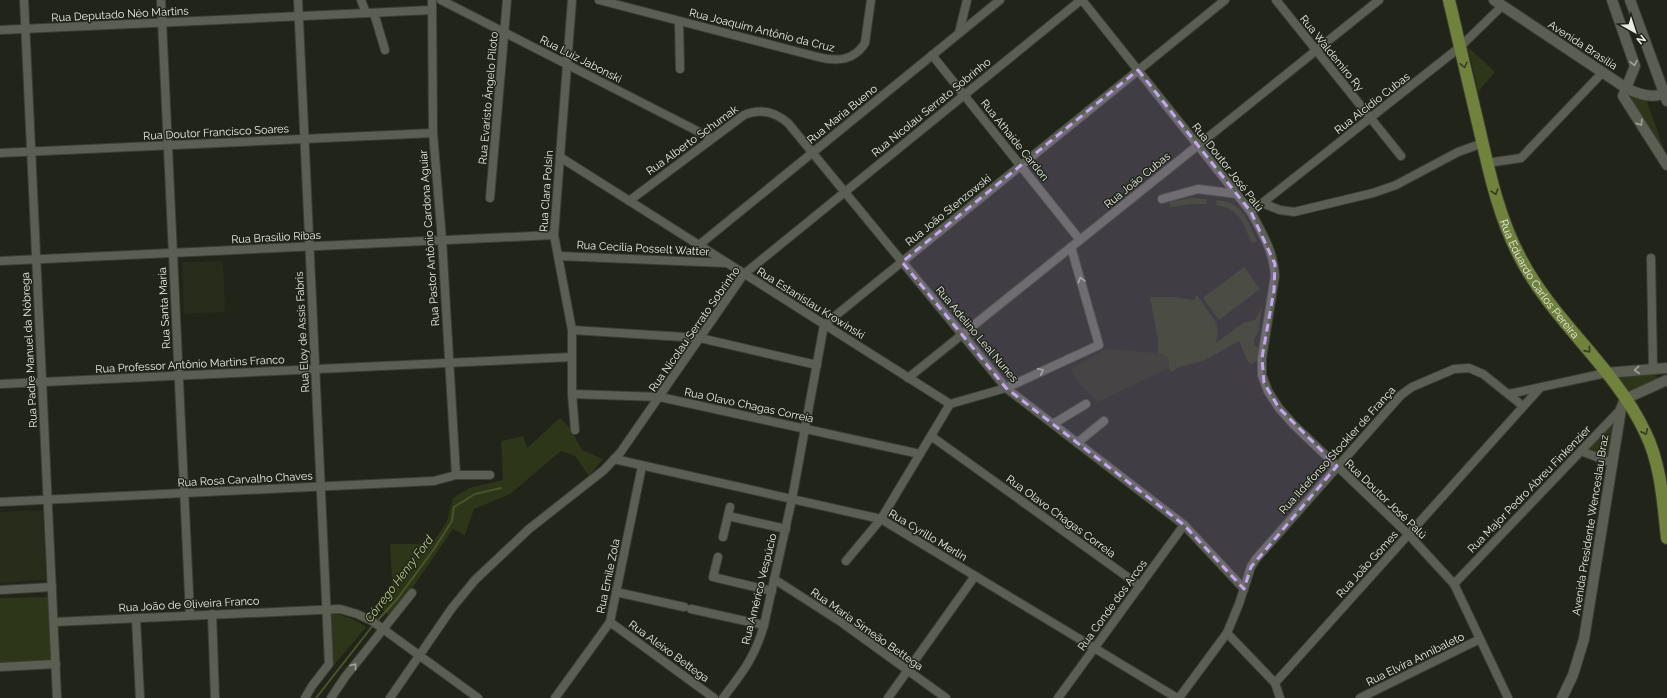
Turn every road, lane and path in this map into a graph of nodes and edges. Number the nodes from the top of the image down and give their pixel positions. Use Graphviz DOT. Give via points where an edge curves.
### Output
graph roads {
  1 [pos="24,0"];
  2 [pos="161,0"];
  3 [pos="298,0"];
  4 [pos="361,0"];
  5 [pos="432,0"];
  6 [pos="441,0"];
  7 [pos="507,0"];
  8 [pos="572,0"];
  9 [pos="599,0"];
  10 [pos="871,0"];
  11 [pos="967,0"];
  12 [pos="1000,0"];
  13 [pos="1081,0"];
  14 [pos="1225,0"];
  15 [pos="1276,0"];
  16 [pos="1380,0"];
  17 [pos="1449,0"];
  18 [pos="1624,0"];
  19 [pos="1630,0"];
  20 [pos="1498,3"];
  21 [pos="1614,3"];
  22 [pos="432,10"];
  23 [pos="370,13"];
  24 [pos="299,16"];
  25 [pos="679,21"];
  26 [pos="162,23"];
  27 [pos="25,29"];
  28 [pos="0,30"];
  29 [pos="504,32"];
  30 [pos="959,33"];
  31 [pos="1460,47"];
  32 [pos="385,50"];
  33 [pos="1317,50"];
  34 [pos="932,55"];
  35 [pos="567,64"];
  36 [pos="680,69"];
  37 [pos="1138,70"];
  38 [pos="1602,72"];
  39 [pos="1626,88"];
  40 [pos="964,95"];
  41 [pos="1666,95"];
  42 [pos="773,113"];
  43 [pos="1371,118"];
  44 [pos="433,133"];
  45 [pos="711,138"];
  46 [pos="304,139"];
  47 [pos="1483,143"];
  48 [pos="168,145"];
  49 [pos="1198,145"];
  50 [pos="31,151"];
  51 [pos="0,153"];
  52 [pos="812,153"];
  53 [pos="560,156"];
  54 [pos="1401,156"];
  55 [pos="1487,163"];
  56 [pos="1021,165"];
  57 [pos="1667,165"];
  58 [pos="845,192"];
  59 [pos="1237,194"];
  60 [pos="490,198"];
  61 [pos="1162,199"];
  62 [pos="629,201"];
  63 [pos="1262,203"];
  64 [pos="1251,212"];
  65 [pos="554,235"];
  66 [pos="442,240"];
  67 [pos="1080,240"];
  68 [pos="699,245"];
  69 [pos="309,246"];
  70 [pos="1071,247"];
  71 [pos="173,253"];
  72 [pos="558,256"];
  73 [pos="1652,258"];
  74 [pos="36,259"];
  75 [pos="0,261"];
  76 [pos="902,262"];
  77 [pos="728,263"];
  78 [pos="744,274"];
  79 [pos="824,324"];
  80 [pos="572,330"];
  81 [pos="962,334"];
  82 [pos="700,338"];
  83 [pos="572,357"];
  84 [pos="449,362"];
  85 [pos="817,365"];
  86 [pos="1667,368"];
  87 [pos="315,369"];
  88 [pos="1653,369"];
  89 [pos="1606,373"];
  90 [pos="178,375"];
  91 [pos="908,378"];
  92 [pos="1667,380"];
  93 [pos="42,382"];
  94 [pos="0,384"];
  95 [pos="1006,388"];
  96 [pos="1540,388"];
  97 [pos="572,394"];
  98 [pos="1509,394"];
  99 [pos="660,397"];
  100 [pos="950,404"];
  101 [pos="1086,404"];
  102 [pos="1623,404"];
  103 [pos="1523,406"];
  104 [pos="1104,421"];
  105 [pos="1053,424"];
  106 [pos="805,429"];
  107 [pos="575,430"];
  108 [pos="931,436"];
  109 [pos="1077,443"];
  110 [pos="1581,451"];
  111 [pos="920,454"];
  112 [pos="614,459"];
  113 [pos="1612,463"];
  114 [pos="642,466"];
  115 [pos="1337,466"];
  116 [pos="456,475"];
  117 [pos="490,475"];
  118 [pos="321,487"];
  119 [pos="184,494"];
  120 [pos="48,500"];
  121 [pos="792,500"];
  122 [pos="0,502"];
  123 [pos="730,507"];
  124 [pos="728,516"];
  125 [pos="880,519"];
  126 [pos="1184,525"];
  127 [pos="786,529"];
  128 [pos="1408,534"];
  129 [pos="723,537"];
  130 [pos="1667,538"];
  131 [pos="718,557"];
  132 [pos="846,561"];
  133 [pos="975,576"];
  134 [pos="774,579"];
  135 [pos="1454,584"];
  136 [pos="1140,586"];
  137 [pos="52,587"];
  138 [pos="1244,589"];
  139 [pos="0,590"];
  140 [pos="772,591"];
  141 [pos="616,592"];
  142 [pos="412,593"];
  143 [pos="326,609"];
  144 [pos="212,614"];
  145 [pos="190,616"];
  146 [pos="136,618"];
  147 [pos="54,622"];
  148 [pos="610,622"];
  149 [pos="378,625"];
  150 [pos="764,625"];
  151 [pos="1227,633"];
  152 [pos="1480,639"];
  153 [pos="1095,648"];
  154 [pos="420,656"];
  155 [pos="56,664"];
  156 [pos="0,667"];
  157 [pos="908,670"];
  158 [pos="1275,683"];
  159 [pos="57,698"];
  160 [pos="140,698"];
  161 [pos="215,698"];
  162 [pos="305,698"];
  163 [pos="331,698"];
  164 [pos="390,698"];
  165 [pos="478,698"];
  166 [pos="555,698"];
  167 [pos="714,698"];
  168 [pos="724,698"];
  169 [pos="888,698"];
  170 [pos="946,698"];
  171 [pos="1058,698"];
  172 [pos="1178,698"];
  173 [pos="1280,698"];
  174 [pos="1360,698"];
  175 [pos="1508,698"];
  176 [pos="1562,698"];
  1 -- 27 [label="street, Rua Padre Manuel da Nóbrega"];
  2 -- 26 [label="street, Rua Santa Maria"];
  3 -- 24 [label="street, Rua Eloy de Assis Fabris"];
  4 -- 23 [label="street"];
  5 -- 22 [label="street, Rua Pastor Antônio Cardona Aguiar"];
  6 -- 29 [label="street, Rua Luiz Jabonski"];
  7 -- 29 [label="street, Rua Evaristo Ângelo Piloto"];
  8 -- 35 [label="street, Rua Clara Polsin"];
  9 -- 25 [label="street, Rua Joaquim Antônio da Cruz"];
  10 -- 25 [label="street, Rua Joaquim Antônio da Cruz" via="865,43 851,57 839,60 826,59"];
  11 -- 30 [label="street"];
  12 -- 30 [label="street, Rua Maria Bueno"];
  13 -- 37 [label="street, Rua Doutor José Palú"];
  13 -- 40 [label="street, Rua Nicolau Serrato Sobrinho"];
  14 -- 37 [label="street, Rua João Stenzowski"];
  15 -- 33 [label="street, Rua Waldemiro Ry"];
  16 -- 33 [label="street, Rua João Cubas"];
  17 -- 31 [label="main road, Rua Eduardo Carlos Pereira"];
  18 -- 21 [label="street"];
  19 -- 41 [label="street"];
  20 -- 31 [label="street, Rua Alcídio Cubas"];
  20 -- 38 [label="street, Avenida Brasília"];
  21 -- 39 [label="street, one-way" via="1635,66"];
  22 -- 23 [label="street, Rua Deputado Néo Martins"];
  22 -- 44 [label="street, Rua Pastor Antônio Cardona Aguiar"];
  23 -- 24 [label="street, Rua Deputado Néo Martins"];
  23 -- 32 [label="street"];
  24 -- 26 [label="street, Rua Deputado Néo Martins"];
  24 -- 46 [label="street, Rua Eloy de Assis Fabris"];
  25 -- 36 [label="street"];
  26 -- 27 [label="street, Rua Deputado Néo Martins"];
  26 -- 48 [label="street, Rua Santa Maria"];
  27 -- 28 [label="street, Rua Deputado Néo Martins"];
  27 -- 50 [label="street, Rua Padre Manuel da Nóbrega"];
  29 -- 35 [label="street, Rua Luiz Jabonski"];
  29 -- 60 [label="street, Rua Evaristo Ângelo Piloto"];
  30 -- 34 [label="street, Rua Maria Bueno"];
  31 -- 43 [label="street, Rua Alcídio Cubas"];
  31 -- 47 [label="main road, Rua Eduardo Carlos Pereira, one-way"];
  33 -- 43 [label="street, Rua Waldemiro Ry"];
  33 -- 49 [label="street, Rua João Cubas"];
  34 -- 40 [label="street, Rua Athaíde Cardon"];
  34 -- 52 [label="street, Rua Maria Bueno"];
  35 -- 45 [label="street, Rua Luiz Jabonski"];
  35 -- 53 [label="street, Rua Clara Polsin"];
  37 -- 49 [label="street, Rua Doutor José Palú"];
  37 -- 56 [label="street, Rua João Stenzowski"];
  38 -- 39 [label="street, Avenida Brasília"];
  38 -- 55 [label="street" via="1523,156"];
  39 -- 41 [label="street, Avenida Brasília" via="1645,95"];
  39 -- 57 [label="street, one-way" via="1624,100"];
  40 -- 56 [label="street, Rua Athaíde Cardon"];
  40 -- 58 [label="street, Rua Nicolau Serrato Sobrinho"];
  42 -- 45 [label="street, Rua Alberto Schumak" via="750,112"];
  42 -- 52 [label="street, Rua Adelino Leal Nunes" via="788,123"];
  43 -- 54 [label="street, Rua Waldemiro Ry"];
  43 -- 63 [label="street, Rua Alcídio Cubas"];
  44 -- 46 [label="street, Rua Doutor Francisco Soares"];
  44 -- 66 [label="street, Rua Pastor Antônio Cardona Aguiar"];
  45 -- 62 [label="street, Rua Alberto Schumak"];
  46 -- 48 [label="street, Rua Doutor Francisco Soares"];
  46 -- 69 [label="street, Rua Eloy de Assis Fabris"];
  47 -- 55 [label="main road, Rua Eduardo Carlos Pereira"];
  47 -- 63 [label="street" via="1458,152 1396,185 1373,193 1294,212"];
  48 -- 50 [label="street, Rua Doutor Francisco Soares"];
  48 -- 71 [label="street, Rua Santa Maria"];
  49 -- 59 [label="street, Rua Doutor José Palú"];
  49 -- 67 [label="street, Rua João Cubas"];
  50 -- 51 [label="street, Rua Doutor Francisco Soares"];
  50 -- 74 [label="street, Rua Padre Manuel da Nóbrega"];
  52 -- 58 [label="street, Rua Adelino Leal Nunes"];
  52 -- 68 [label="street, Rua Maria Bueno"];
  53 -- 62 [label="street, Rua Estanislau Krowinski"];
  53 -- 65 [label="street, Rua Clara Polsin"];
  55 -- 89 [label="main road, Rua Eduardo Carlos Pereira, one-way" via="1503,217 1522,261 1546,299"];
  56 -- 67 [label="street, Rua Athaíde Cardon"];
  56 -- 76 [label="street, Rua João Stenzowski"];
  58 -- 76 [label="street, Rua Adelino Leal Nunes"];
  58 -- 78 [label="street, Rua Nicolau Serrato Sobrinho"];
  59 -- 61 [label="street" via="1198,189"];
  59 -- 64 [label="street, Rua Doutor José Palú"];
  62 -- 68 [label="street, Rua Estanislau Krowinski"];
  63 -- 64 [label="street, Rua Alcídio Cubas"];
  64 -- 115 [label="street, Rua Doutor José Palú" via="1275,264 1274,290 1262,358 1264,383 1279,408"];
  65 -- 66 [label="street, Rua Brasílio Ribas"];
  65 -- 72 [label="street, Rua Clara Polsin"];
  66 -- 69 [label="street, Rua Brasílio Ribas"];
  66 -- 84 [label="street, Rua Pastor Antônio Cardona Aguiar"];
  67 -- 70 [label="street, Rua João Cubas"];
  68 -- 77 [label="street, Rua Estanislau Krowinski"];
  69 -- 71 [label="street, Rua Brasílio Ribas"];
  69 -- 87 [label="street, Rua Eloy de Assis Fabris"];
  70 -- 81 [label="street, Rua João Cubas"];
  95 -- 70 [label="street, one-way" via="1099,345"];
  71 -- 74 [label="street, Rua Brasílio Ribas"];
  71 -- 90 [label="street, Rua Santa Maria"];
  72 -- 77 [label="street, Rua Cecília Posselt Watter"];
  72 -- 80 [label="street, Rua Clara Polsin"];
  73 -- 88 [label="street"];
  74 -- 75 [label="street, Rua Brasílio Ribas"];
  74 -- 93 [label="street, Rua Padre Manuel da Nóbrega"];
  76 -- 79 [label="street, Rua João Stenzowski"];
  76 -- 81 [label="street, Rua Adelino Leal Nunes"];
  77 -- 78 [label="street, Rua Estanislau Krowinski"];
  78 -- 79 [label="street, Rua Estanislau Krowinski"];
  78 -- 82 [label="street, Rua Nicolau Serrato Sobrinho"];
  79 -- 85 [label="street"];
  79 -- 91 [label="street, Rua Estanislau Krowinski"];
  80 -- 82 [label="street"];
  80 -- 83 [label="street, Rua Clara Polsin"];
  81 -- 91 [label="street, Rua João Cubas"];
  81 -- 95 [label="street, Rua Adelino Leal Nunes"];
  82 -- 85 [label="street"];
  82 -- 99 [label="street, Rua Nicolau Serrato Sobrinho"];
  83 -- 84 [label="street, Rua Professor Antônio Martins Franco"];
  83 -- 97 [label="street, Rua Clara Polsin"];
  84 -- 87 [label="street, Rua Professor Antônio Martins Franco"];
  84 -- 116 [label="street, Rua Pastor Antônio Cardona Aguiar"];
  85 -- 106 [label="street"];
  86 -- 88 [label="street"];
  87 -- 90 [label="street, Rua Professor Antônio Martins Franco"];
  87 -- 118 [label="street, Rua Eloy de Assis Fabris"];
  88 -- 89 [label="street, one-way"];
  89 -- 96 [label="street"];
  89 -- 102 [label="main road, Rua Eduardo Carlos Pereira"];
  90 -- 93 [label="street, Rua Professor Antônio Martins Franco"];
  90 -- 119 [label="street, Rua Santa Maria"];
  91 -- 100 [label="street, Rua Estanislau Krowinski"];
  92 -- 102 [label="street"];
  93 -- 94 [label="street, Rua Professor Antônio Martins Franco"];
  93 -- 120 [label="street, Rua Padre Manuel da Nóbrega"];
  95 -- 100 [label="street"];
  95 -- 105 [label="street, Rua Adelino Leal Nunes"];
  96 -- 98 [label="street"];
  96 -- 103 [label="street, Rua João Gomes"];
  97 -- 99 [label="street, Rua Olavo Chagas Correia"];
  97 -- 107 [label="street, Rua Clara Polsin"];
  98 -- 103 [label="street, Rua Ildefonso Stockler de França"];
  98 -- 115 [label="street, Rua Ildefonso Stockler de França" via="1476,370 1462,367 1449,371 1412,387 1401,395"];
  99 -- 106 [label="street, Rua Olavo Chagas Correia"];
  99 -- 112 [label="street, Rua Nicolau Serrato Sobrinho"];
  100 -- 108 [label="street"];
  101 -- 105 [label="street"];
  102 -- 110 [label="street, Rua Major Pedro Abreu Finkenzier"];
  102 -- 113 [label="street, Avenida Presidente Wenceslau Braz"];
  102 -- 130 [label="main road, Rua Eduardo Carlos Pereira, one-way" via="1646,433 1653,454"];
  103 -- 128 [label="street, Rua João Gomes"];
  104 -- 109 [label="street"];
  105 -- 109 [label="street, Rua Adelino Leal Nunes"];
  106 -- 111 [label="street, Rua Olavo Chagas Correia"];
  106 -- 121 [label="street"];
  108 -- 111 [label="street"];
  108 -- 136 [label="street, Rua Olavo Chagas Correia"];
  109 -- 126 [label="street, Rua Adelino Leal Nunes"];
  110 -- 113 [label="street"];
  110 -- 135 [label="street, Rua Major Pedro Abreu Finkenzier"];
  111 -- 125 [label="street"];
  112 -- 114 [label="street, Rua Cyrillo Merlin"];
  112 -- 154 [label="street, Rua Nicolau Serrato Sobrinho" via="599,474 529,529 475,580 455,604"];
  113 -- 176 [label="street, Avenida Presidente Wenceslau Braz" via="1584,639 1573,675"];
  114 -- 121 [label="street, Rua Cyrillo Merlin"];
  114 -- 141 [label="street, Rua Emile Zola"];
  115 -- 128 [label="street, Rua Doutor José Palú"];
  115 -- 138 [label="street, Rua Ildefonso Stockler de França" via="1256,559"];
  116 -- 117 [label="street, Rua Rosa Carvalho Chaves"];
  116 -- 118 [label="street, Rua Rosa Carvalho Chaves" via="434,481"];
  118 -- 119 [label="street, Rua Rosa Carvalho Chaves"];
  118 -- 143 [label="street, Rua Eloy de Assis Fabris"];
  119 -- 120 [label="street, Rua Rosa Carvalho Chaves"];
  119 -- 145 [label="street, Rua Santa Maria"];
  120 -- 122 [label="street, Rua Rosa Carvalho Chaves"];
  120 -- 137 [label="street, Rua Padre Manuel da Nóbrega"];
  121 -- 125 [label="street, Rua Cyrillo Merlin"];
  121 -- 127 [label="street, Rua Américo Vespúcio"];
  123 -- 124 [label="street"];
  124 -- 127 [label="street"];
  124 -- 129 [label="street"];
  125 -- 132 [label="street"];
  125 -- 133 [label="street, Rua Cyrillo Merlin"];
  126 -- 136 [label="street, Rua Conde dos Arcos"];
  126 -- 138 [label="street, Rua Adelino Leal Nunes"];
  127 -- 134 [label="street, Rua Américo Vespúcio"];
  128 -- 135 [label="street, Rua Doutor José Palú"];
  128 -- 158 [label="street, Rua João Gomes"];
  131 -- 140 [label="street" via="713,577"];
  133 -- 153 [label="street, Rua Cyrillo Merlin"];
  133 -- 157 [label="street"];
  134 -- 140 [label="street, Rua Américo Vespúcio"];
  134 -- 157 [label="street, Rua Maria Simeão Bettega" via="841,622"];
  135 -- 152 [label="street, Rua Doutor José Palú"];
  136 -- 153 [label="street, Rua Conde dos Arcos"];
  137 -- 139 [label="street"];
  137 -- 147 [label="street, Rua Padre Manuel da Nóbrega"];
  138 -- 151 [label="street, Rua Ildefonso Stockler de França"];
  140 -- 150 [label="street, Rua Américo Vespúcio"];
  141 -- 148 [label="street, Rua Emile Zola"];
  141 -- 150 [label="street"];
  142 -- 149 [label="street"];
  143 -- 144 [label="street, Rua João de Oliveira Franco"];
  143 -- 149 [label="street, Rua João de Oliveira Franco" via="348,610"];
  143 -- 162 [label="street, Rua Eloy de Assis Fabris" via="329,664"];
  144 -- 145 [label="street, Rua João de Oliveira Franco"];
  144 -- 161 [label="street"];
  145 -- 146 [label="street, Rua João de Oliveira Franco"];
  146 -- 147 [label="street, Rua João de Oliveira Franco"];
  146 -- 160 [label="street"];
  147 -- 155 [label="street, Rua Padre Manuel da Nóbrega"];
  148 -- 166 [label="street, Rua Emile Zola"];
  148 -- 167 [label="street, Rua Aleixo Bettega"];
  149 -- 154 [label="street, Rua João de Oliveira Franco"];
  163 -- 149 [label="street, one-way"];
  150 -- 168 [label="street, Rua Américo Vespúcio" via="750,661"];
  151 -- 158 [label="street"];
  151 -- 172 [label="street, Rua Ildefonso Stockler de França"];
  152 -- 174 [label="street, Rua Elvira Annibaleto"];
  152 -- 175 [label="street, Rua Doutor José Palú"];
  153 -- 171 [label="street, Rua Conde dos Arcos"];
  153 -- 172 [label="street, Rua Cyrillo Merlin"];
  154 -- 164 [label="street, Rua Nicolau Serrato Sobrinho"];
  154 -- 165 [label="street, Rua João de Oliveira Franco"];
  155 -- 156 [label="street"];
  155 -- 159 [label="street, Rua Padre Manuel da Nóbrega"];
  157 -- 169 [label="street"];
  157 -- 170 [label="street, Rua Maria Simeão Bettega"];
  158 -- 173 [label="street"];
}
